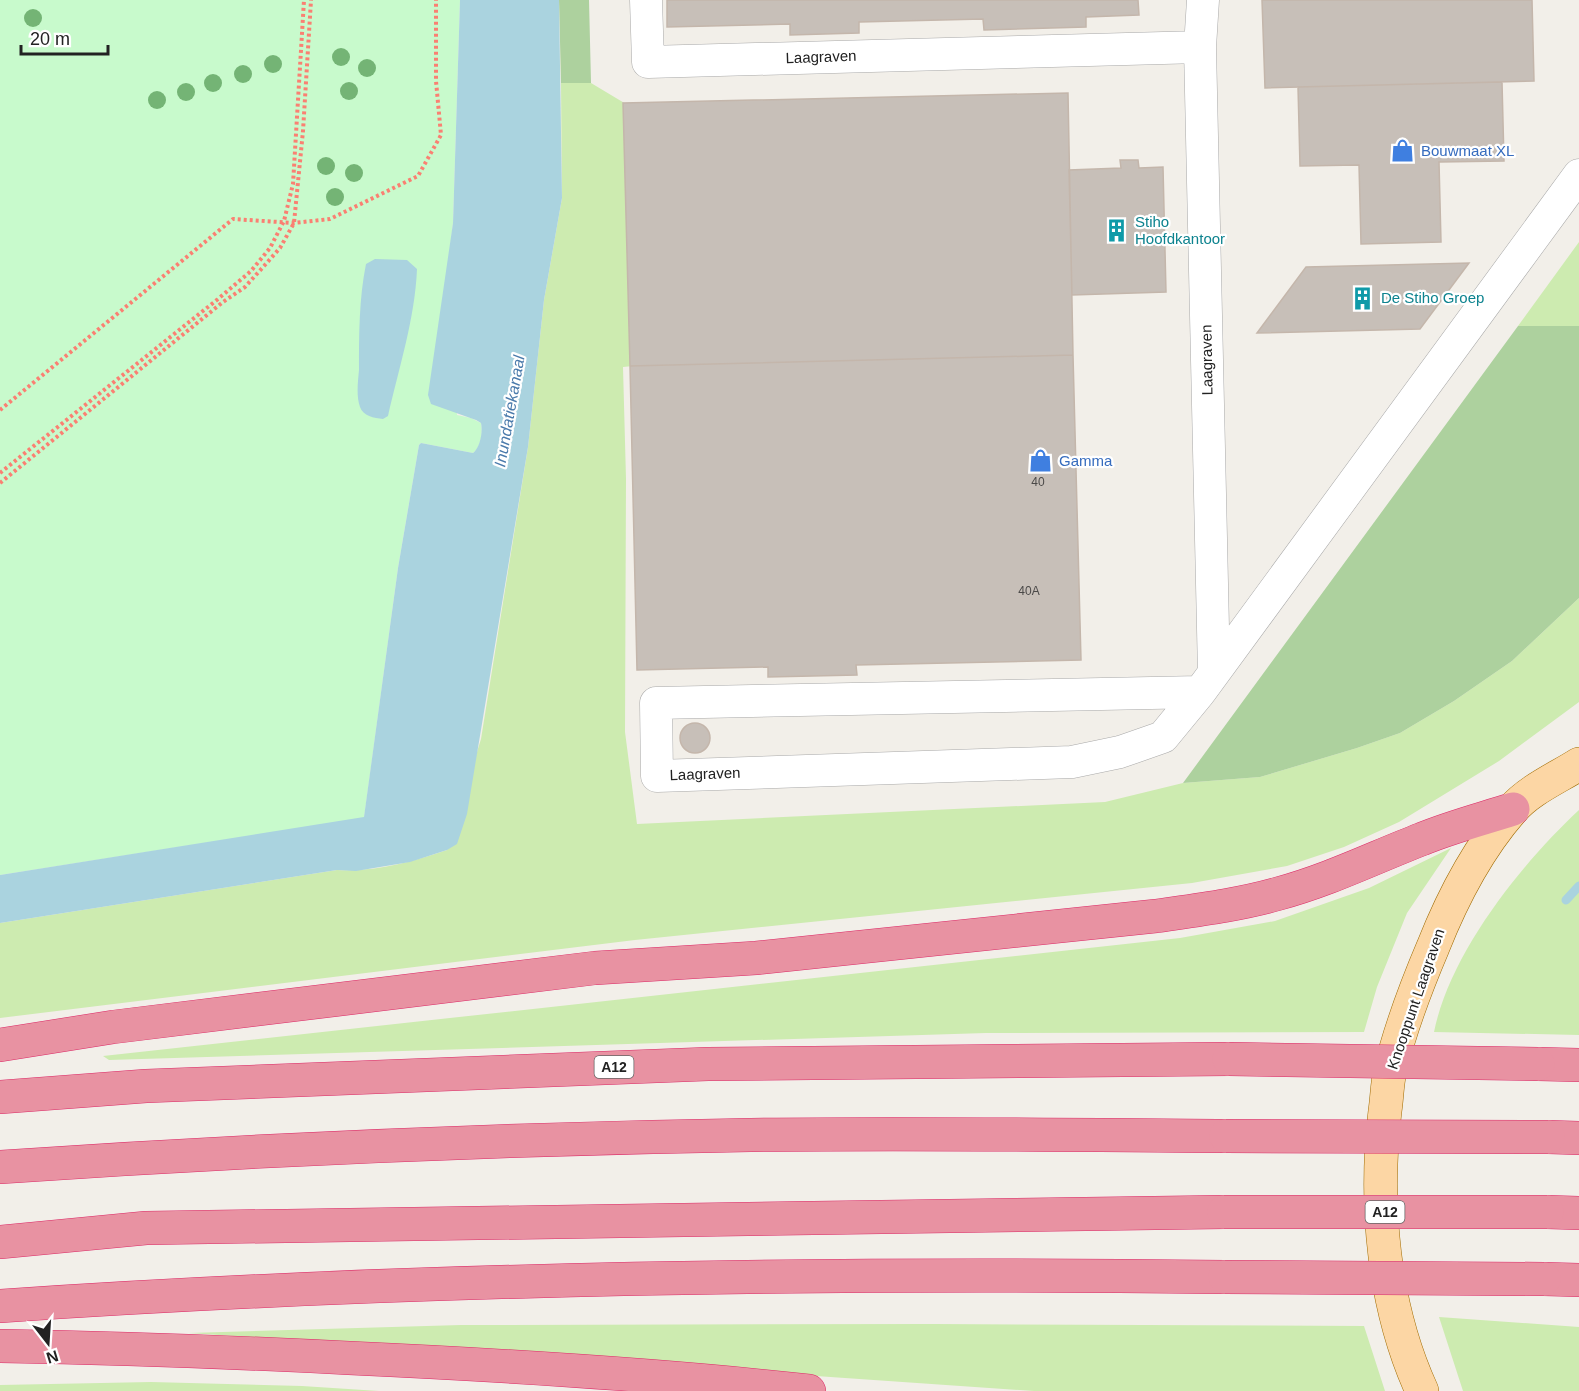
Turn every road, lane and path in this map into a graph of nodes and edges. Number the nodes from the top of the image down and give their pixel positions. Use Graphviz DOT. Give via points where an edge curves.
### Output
graph roads {
  1 [pos="303,0"];
  2 [pos="311,0"];
  3 [pos="436,0"];
  4 [pos="646,0"];
  5 [pos="1203,0"];
  6 [pos="1200,47"];
  7 [pos="1579,175"];
  8 [pos="284,221"];
  9 [pos="294,223"];
  10 [pos="0,410"];
  11 [pos="0,473"];
  12 [pos="0,483"];
  13 [pos="1207,682"];
  14 [pos="1579,764"];
  15 [pos="1513,809"];
  16 [pos="0,1045"];
  17 [pos="1579,1065"];
  18 [pos="0,1097"];
  19 [pos="1564,1138"];
  20 [pos="0,1167"];
  21 [pos="1579,1213"];
  22 [pos="0,1242"];
  23 [pos="1579,1280"];
  24 [pos="0,1306"];
  25 [pos="0,1346"];
  26 [pos="810,1391"];
  27 [pos="1422,1391"];
  1 -- 8 [label="path" via="293,184"];
  2 -- 9 [label="path"];
  3 -- 9 [label="path" via="441,135 418,176 330,219"];
  4 -- 6 [label="lane, Laagraven" via="648,62"];
  5 -- 6 [label="lane, Laagraven"];
  6 -- 13 [label="lane, Laagraven"];
  7 -- 13 [label="lane, Laagraven"];
  8 -- 9 [label="path"];
  8 -- 10 [label="path" via="233,219"];
  8 -- 11 [label="path" via="270,248 251,271"];
  9 -- 12 [label="path" via="280,248 245,287"];
  13 -- 13 [label="lane, Laagraven" via="656,703 657,776 1072,762 1120,752 1163,737"];
  14 -- 15 [label="main road, Knooppunt Laagraven"];
  15 -- 16 [label="highway" via="1422,839 1316,882 1217,907 756,958 595,968 113,1027"];
  15 -- 27 [label="main road, Knooppunt Laagraven" via="1468,871 1441,927 1423,969 1390,1072 1380,1148 1383,1247 1399,1325"];
  17 -- 18 [label="highway, A12, bridge" via="1229,1059 708,1064 146,1086"];
  19 -- 20 [label="highway, bridge" via="752,1135 428,1144"];
  21 -- 22 [label="highway, A12, bridge" via="1224,1212 146,1228"];
  23 -- 24 [label="highway, bridge" via="994,1274 600,1279 234,1292"];
  25 -- 26 [label="highway" via="470,1364"];
}
